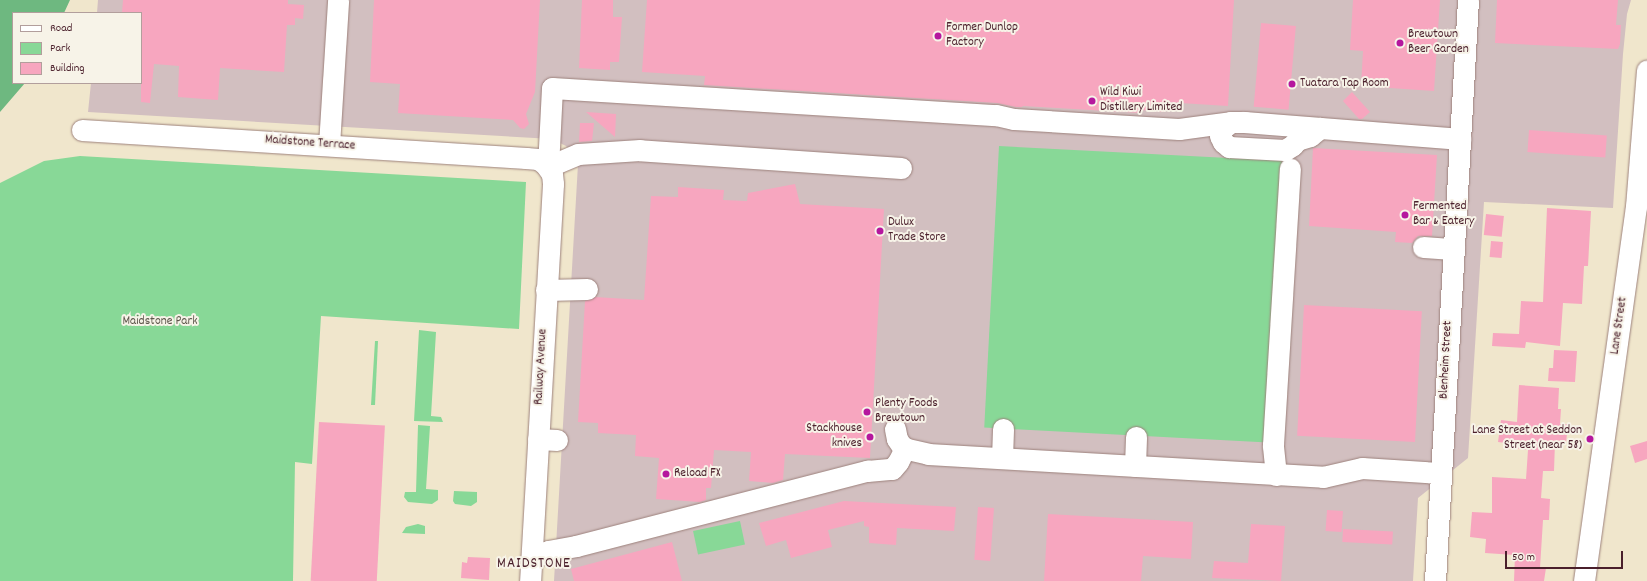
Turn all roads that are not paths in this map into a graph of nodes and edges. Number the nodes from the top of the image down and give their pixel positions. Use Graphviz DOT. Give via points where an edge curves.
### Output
graph roads {
  1 [pos="338,0"];
  2 [pos="1468,0"];
  3 [pos="1647,70"];
  4 [pos="1240,117"];
  5 [pos="1320,128"];
  6 [pos="82,130"];
  7 [pos="1460,139"];
  8 [pos="329,145"];
  9 [pos="543,163"];
  10 [pos="901,168"];
  11 [pos="1290,169"];
  12 [pos="1642,208"];
  13 [pos="1422,247"];
  14 [pos="1454,249"];
  15 [pos="586,289"];
  16 [pos="546,290"];
  17 [pos="895,429"];
  18 [pos="1004,429"];
  19 [pos="1136,436"];
  20 [pos="904,448"];
  21 [pos="1002,458"];
  22 [pos="1135,466"];
  23 [pos="1440,473"];
  24 [pos="1276,474"];
  25 [pos="532,559"];
  26 [pos="530,581"];
  27 [pos="1435,581"];
  28 [pos="1584,581"];
  1 -- 8 [label="street"];
  2 -- 7 [label="street, Blenheim Street"];
  3 -- 12 [label="street, Lane Street"];
  4 -- 5 [label="street"];
  4 -- 5 [label="street" via="1222,129 1222,142 1229,147 1285,150 1297,140 1310,136"];
  4 -- 9 [label="street, Railway Avenue" via="1179,129 1014,120 996,115 552,88"];
  5 -- 7 [label="street"];
  6 -- 8 [label="street, Maidstone Terrace"];
  7 -- 14 [label="street, Blenheim Street"];
  8 -- 9 [label="street, Maidstone Terrace"];
  9 -- 10 [label="street" via="578,154 640,150"];
  9 -- 16 [label="street, Railway Avenue" via="552,174 553,184"];
  11 -- 24 [label="street" via="1273,445"];
  12 -- 28 [label="street, Lane Street"];
  13 -- 14 [label="street"];
  14 -- 23 [label="street, Blenheim Street"];
  15 -- 16 [label="street"];
  16 -- 25 [label="street, Railway Avenue" via="548,439"];
  17 -- 20 [label="street" via="897,439"];
  18 -- 21 [label="street"];
  19 -- 22 [label="street"];
  20 -- 21 [label="street" via="928,454"];
  20 -- 25 [label="street" via="892,469 867,471 548,551"];
  21 -- 22 [label="street"];
  22 -- 24 [label="street"];
  23 -- 24 [label="street" via="1362,468 1323,477"];
  23 -- 27 [label="street, Blenheim Street"];
  25 -- 26 [label="street, Railway Avenue"];
}
